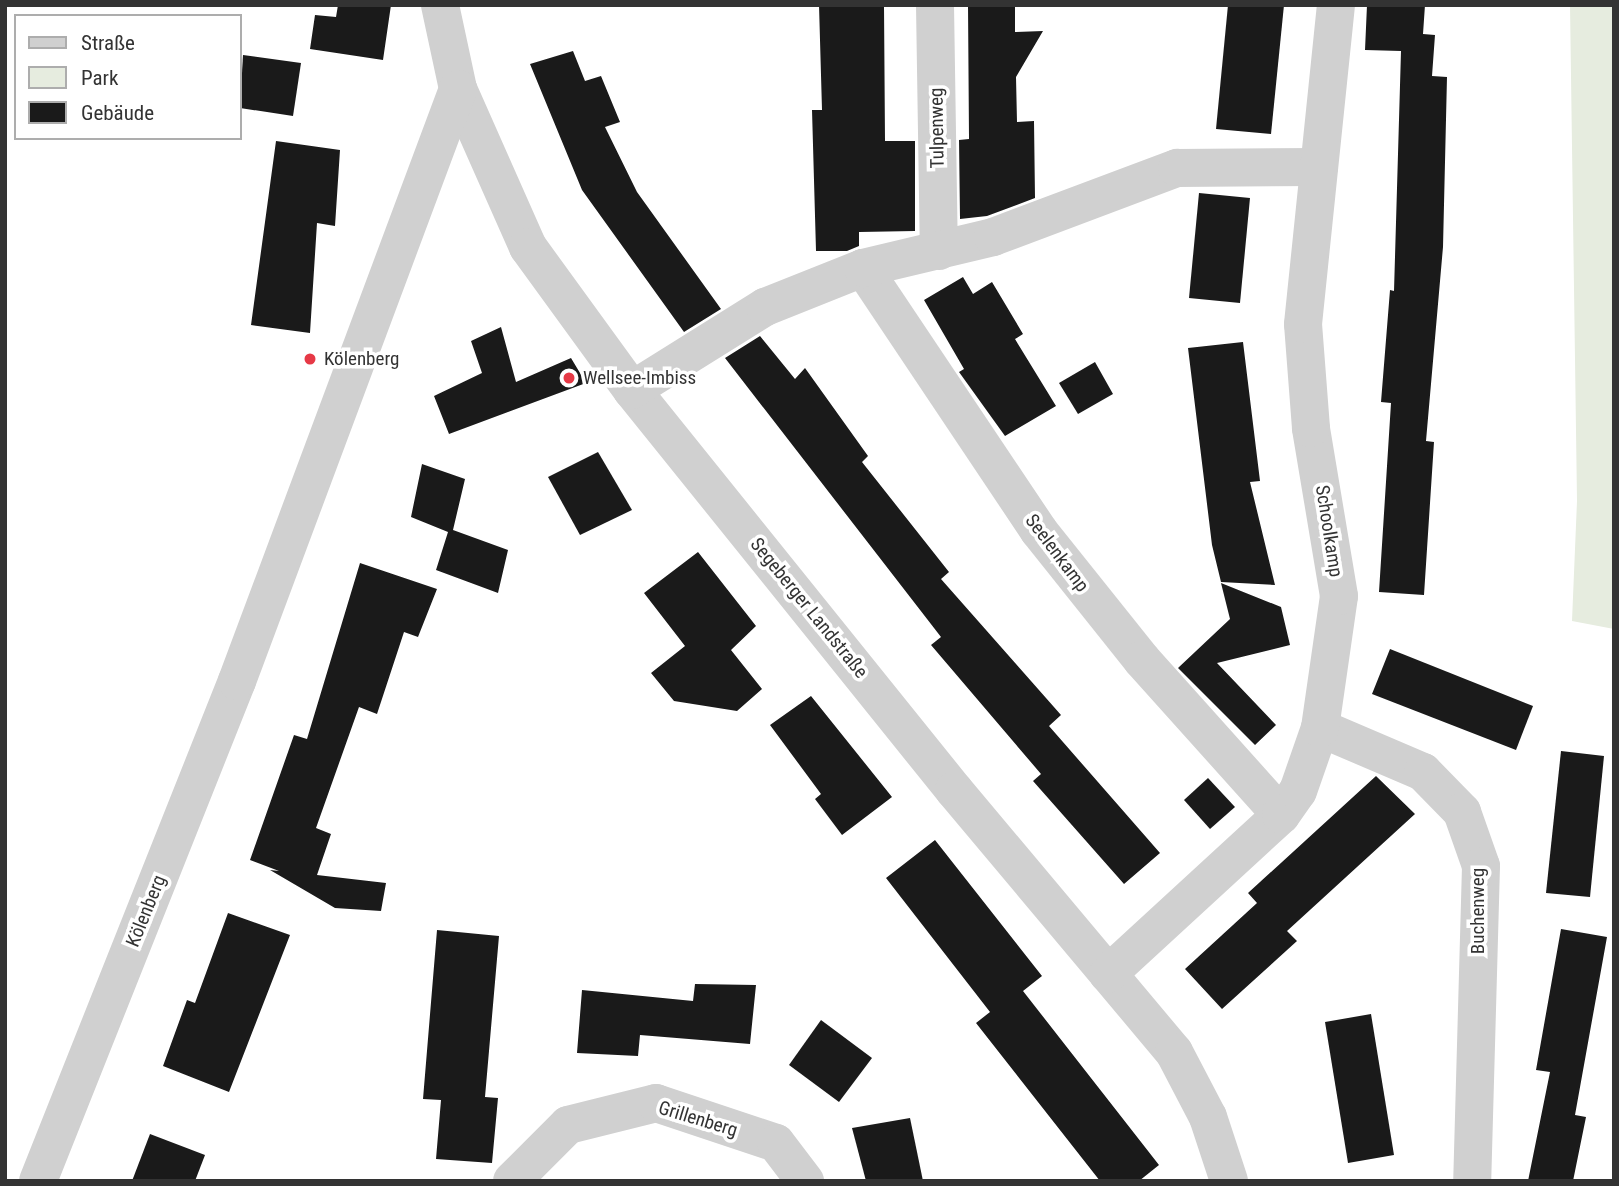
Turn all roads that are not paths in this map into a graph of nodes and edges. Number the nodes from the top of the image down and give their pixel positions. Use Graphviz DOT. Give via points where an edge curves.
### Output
graph roads {
  1 [pos="440,5"];
  2 [pos="935,5"];
  3 [pos="1336,5"];
  4 [pos="458,89"];
  5 [pos="1319,167"];
  6 [pos="939,251"];
  7 [pos="863,268"];
  8 [pos="632,390"];
  9 [pos="1320,728"];
  10 [pos="1281,815"];
  11 [pos="1108,974"];
  12 [pos="38,1181"];
  13 [pos="512,1181"];
  14 [pos="804,1181"];
  15 [pos="1230,1181"];
  16 [pos="1472,1181"];
  1 -- 4 [label="street, Segeberger Landstraße"];
  2 -- 6 [label="street, Tulpenweg"];
  3 -- 5 [label="street, Schoolkamp"];
  4 -- 8 [label="street, Segeberger Landstraße" via="528,247"];
  4 -- 12 [label="street, Kölenberg" via="237,681"];
  5 -- 6 [label="street" via="1177,167 1068,211"];
  5 -- 9 [label="street, Schoolkamp" via="1303,324 1311,428 1339,596"];
  6 -- 7 [label="street"];
  7 -- 8 [label="street" via="765,307"];
  7 -- 10 [label="street, Seelenkamp" via="1039,531 1142,660"];
  8 -- 11 [label="street, Segeberger Landstraße"];
  9 -- 10 [label="street, Schoolkamp" via="1298,791"];
  9 -- 16 [label="street, Buchenweg" via="1423,772 1462,812 1477,855"];
  10 -- 11 [label="street, Schoolkamp"];
  11 -- 15 [label="street, Segeberger Landstraße" via="1174,1052 1208,1117"];
  13 -- 14 [label="street, Grillenberg" via="568,1125 656,1103 776,1143"];
}
